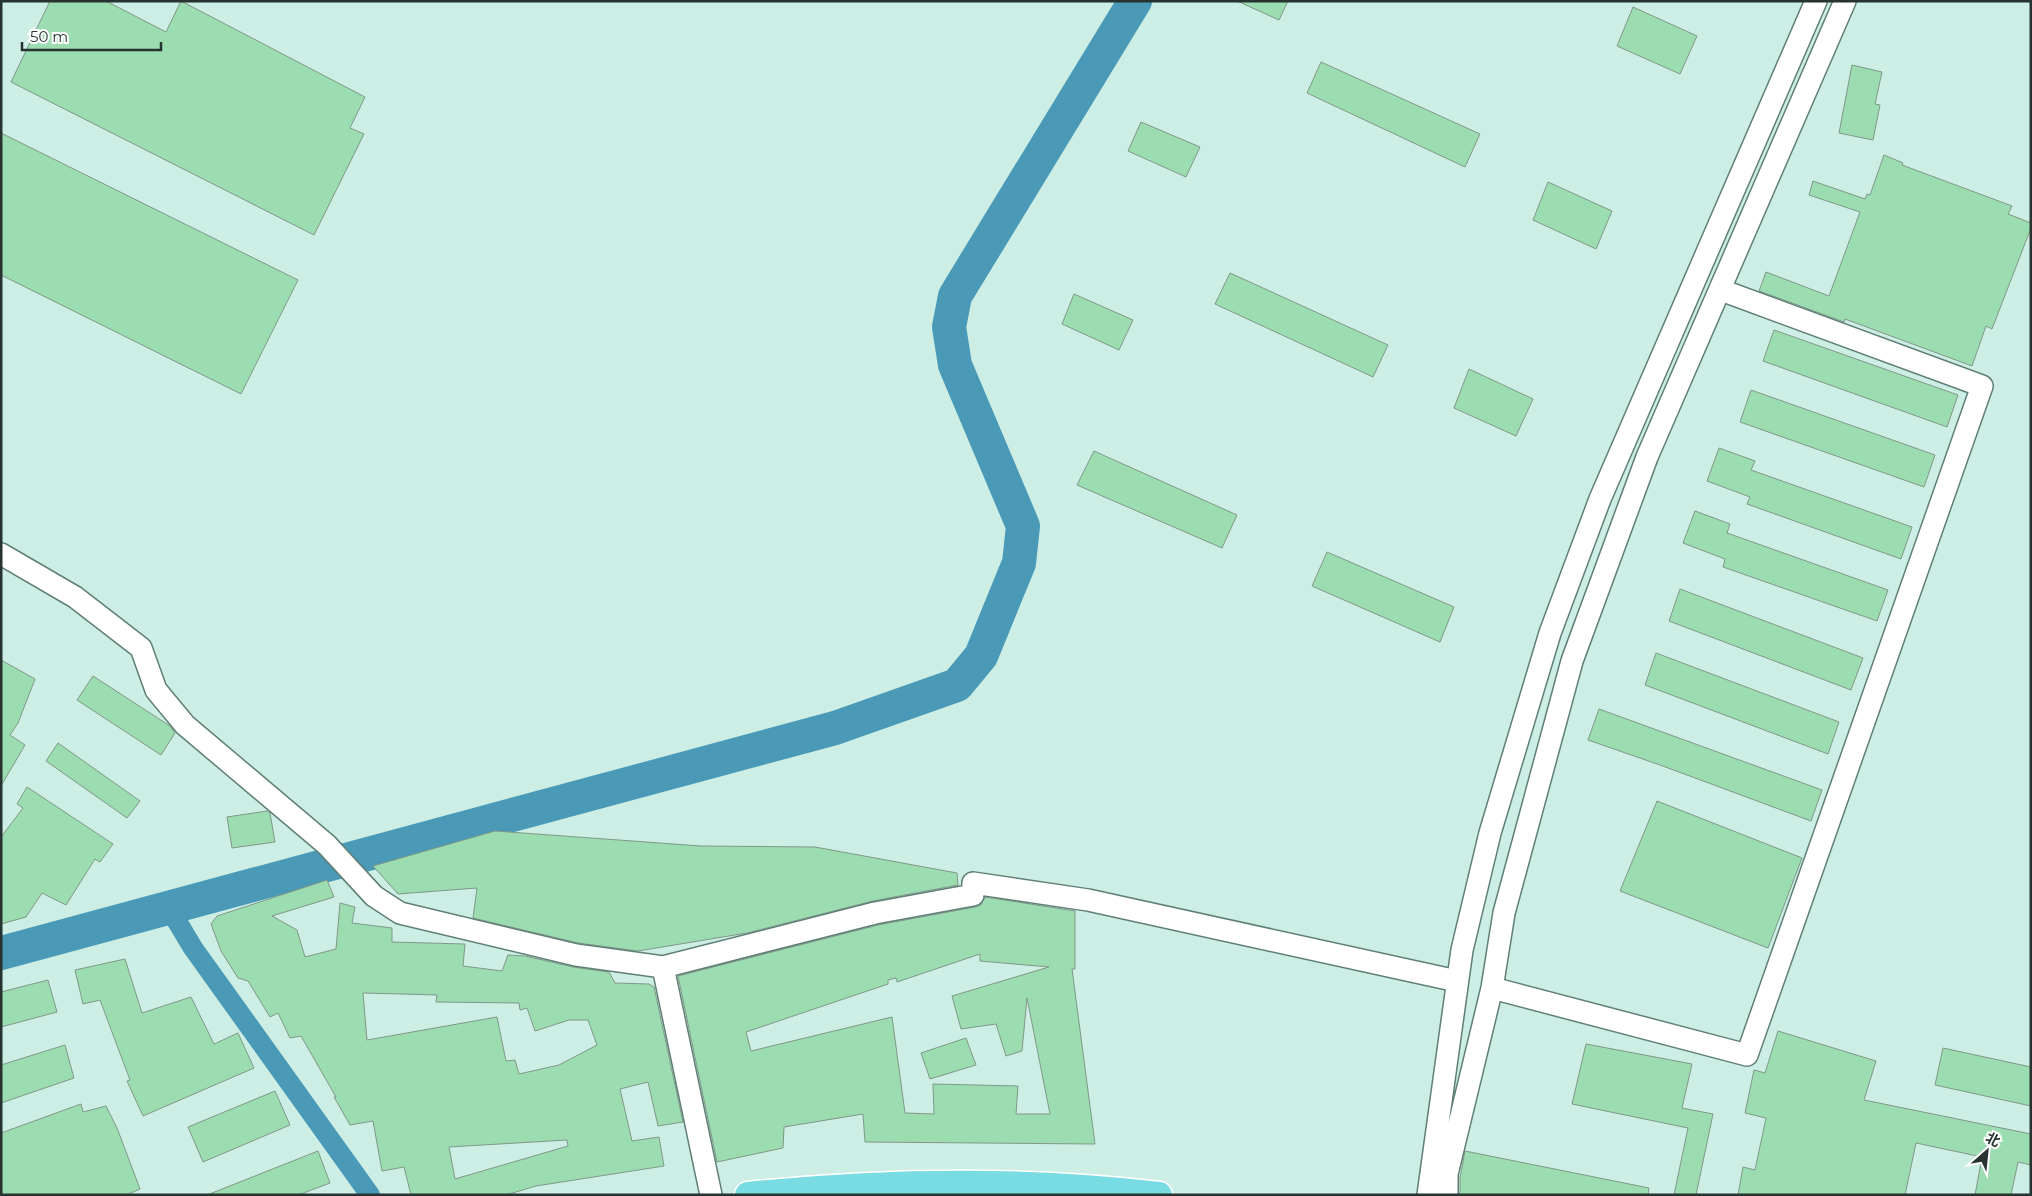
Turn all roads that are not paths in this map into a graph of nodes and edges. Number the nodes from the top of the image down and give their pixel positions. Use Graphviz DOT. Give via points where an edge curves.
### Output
graph roads {
  1 [pos="1816,1"];
  2 [pos="1845,1"];
  3 [pos="1721,290"];
  4 [pos="1,554"];
  5 [pos="663,967"];
  6 [pos="1457,981"];
  7 [pos="1492,988"];
  8 [pos="711,1195"];
  9 [pos="748,1195"];
  10 [pos="1159,1195"];
  11 [pos="1428,1195"];
  12 [pos="1448,1195"];
  1 -- 6 [label="street" via="1600,499 1550,633 1490,833"];
  2 -- 3 [label="street"];
  3 -- 7 [label="street" via="1647,457 1572,661 1504,914"];
  3 -- 7 [label="street" via="1982,386 1748,1055"];
  4 -- 5 [label="street" via="75,597 141,648 156,690 185,726 328,845 374,896 400,913 576,955"];
  5 -- 6 [label="street" via="875,913 973,895 973,883 1088,900"];
  5 -- 8 [label="street"];
  6 -- 11 [label="street"];
  7 -- 12 [label="street" via="1447,1174"];
  9 -- 10 [label="main road" via="836,1187 1037,1185"];
}
